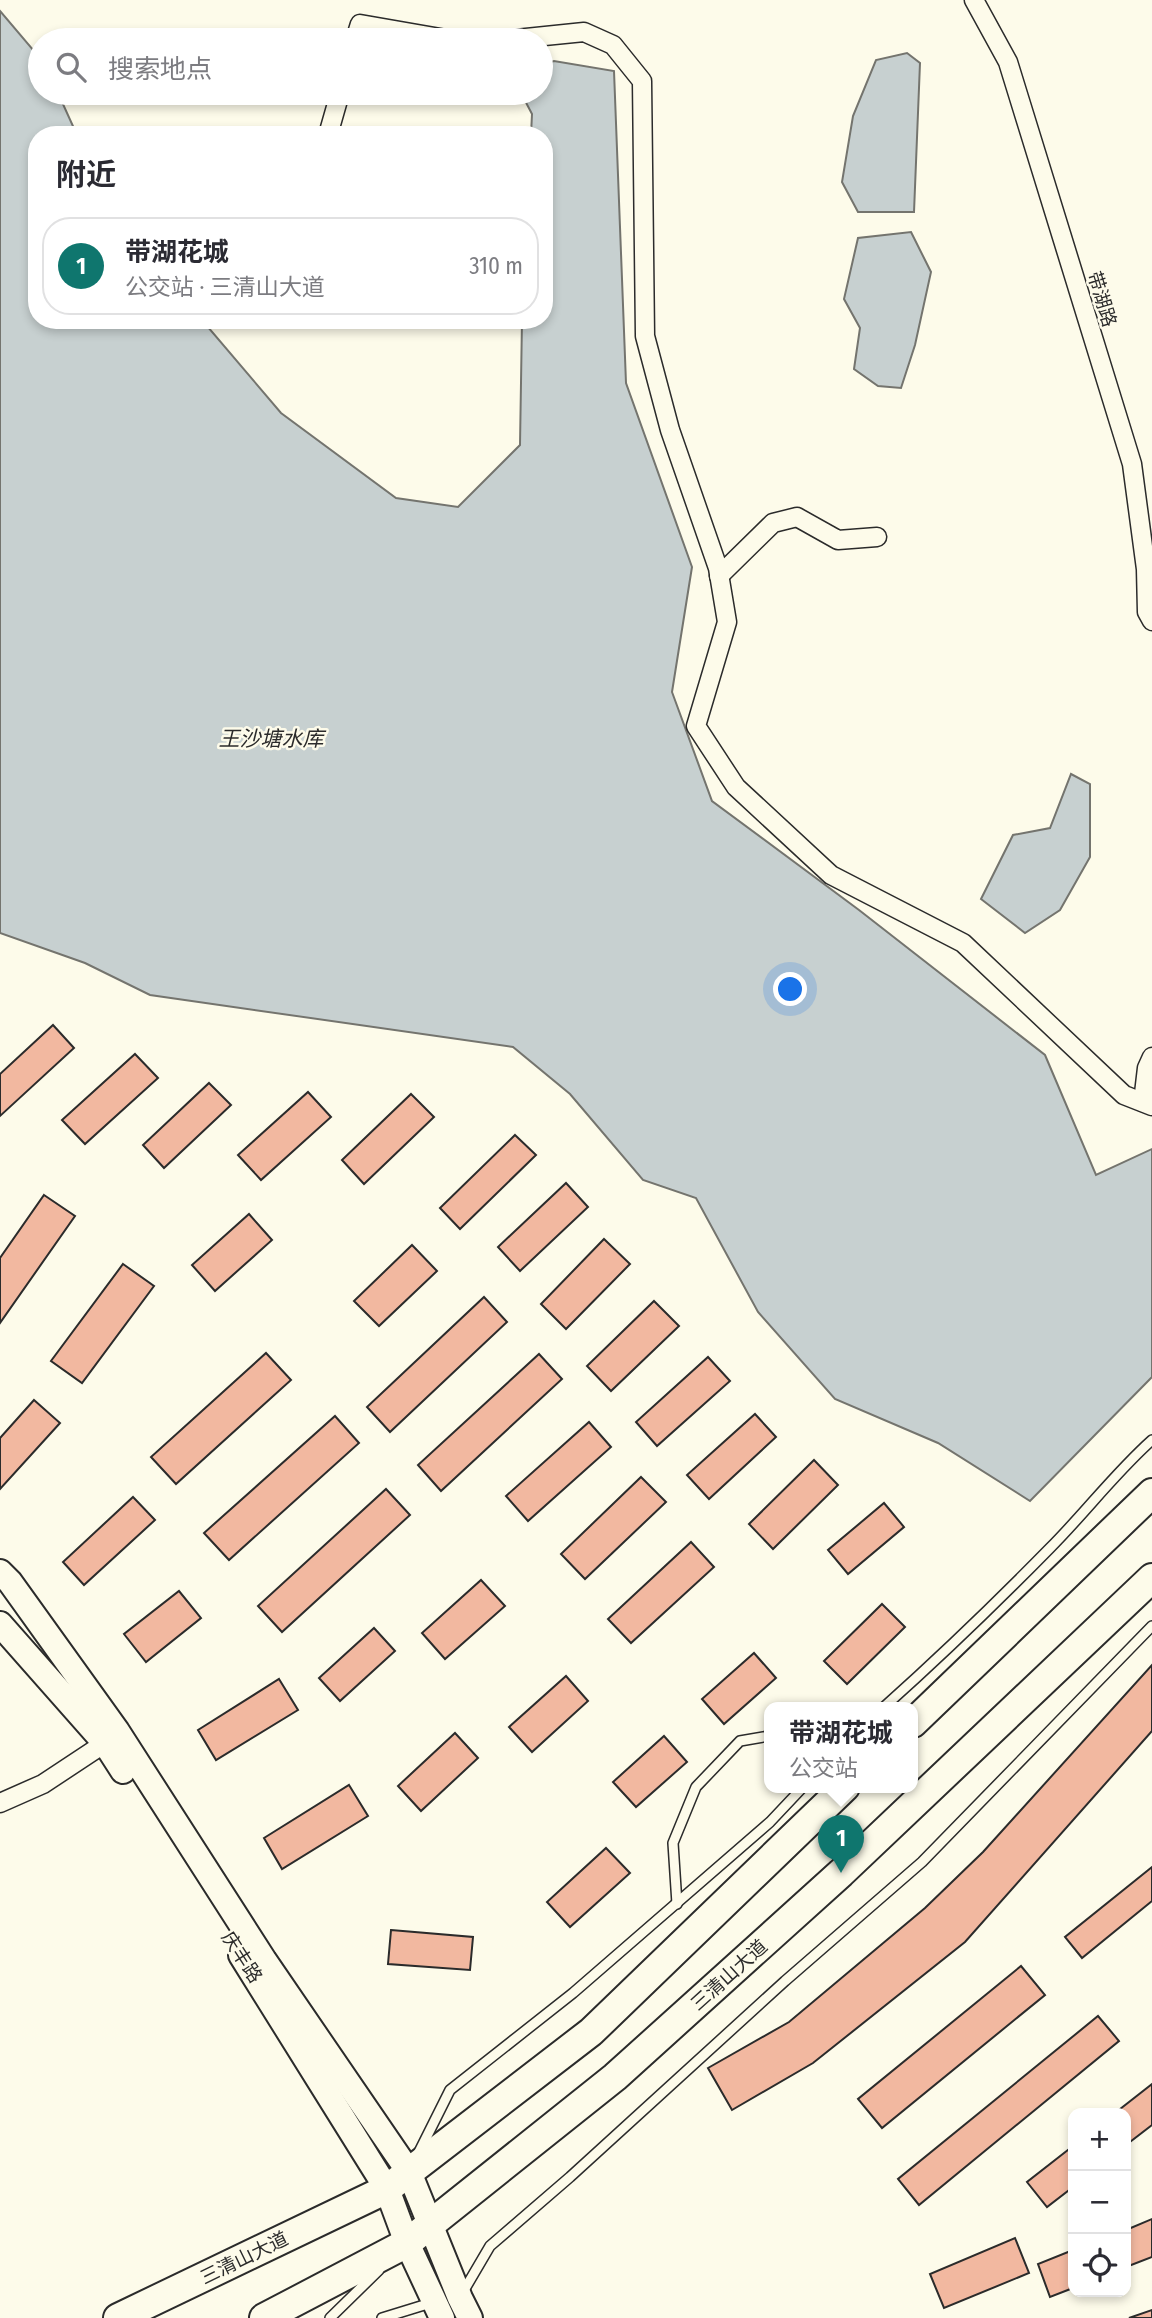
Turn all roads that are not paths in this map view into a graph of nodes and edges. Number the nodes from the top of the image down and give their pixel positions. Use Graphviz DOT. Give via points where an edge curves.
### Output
graph roads {
  1 [pos="974,0"];
  2 [pos="359,28"];
  3 [pos="383,28"];
  4 [pos="553,35"];
  5 [pos="337,105"];
  6 [pos="331,126"];
  7 [pos="877,537"];
  8 [pos="719,576"];
  9 [pos="1152,621"];
  10 [pos="1152,1056"];
  11 [pos="1147,1104"];
  12 [pos="1152,1440"];
  13 [pos="1152,1493"];
  14 [pos="0,1572"];
  15 [pos="1152,1578"];
  16 [pos="0,1624"];
  17 [pos="1152,1626"];
  18 [pos="890,1702"];
  19 [pos="918,1718"];
  20 [pos="764,1737"];
  21 [pos="105,1743"];
  22 [pos="797,1793"];
  23 [pos="839,1793"];
  24 [pos="0,1803"];
  25 [pos="677,1904"];
  26 [pos="398,2180"];
  27 [pos="431,2224"];
  28 [pos="407,2243"];
  29 [pos="452,2309"];
  30 [pos="118,2318"];
  31 [pos="264,2318"];
  32 [pos="330,2318"];
  33 [pos="382,2318"];
  1 -- 9 [label="street, 带湖路" via="1008,62 1132,464 1147,612"];
  2 -- 3 [label="street" via="360,24"];
  4 -- 8 [label="street" via="584,32 613,45 642,81 645,336 670,430"];
  5 -- 6 [label="street"];
  7 -- 8 [label="street" via="838,540 797,517 773,523"];
  8 -- 11 [label="street" via="727,622 696,726 736,787 831,875 963,943 1124,1095"];
  10 -- 11 [label="street" via="1147,1068"];
  12 -- 18 [label="lane" via="942,1656"];
  13 -- 19 [label="highway"];
  14 -- 26 [label="main road" via="117,1731"];
  15 -- 27 [label="highway, 三清山大道" via="841,1873 615,2077"];
  16 -- 21 [label="main road, 庆丰路"];
  17 -- 29 [label="lane" via="922,1862 490,2246"];
  20 -- 25 [label="lane" via="740,1741 696,1787 673,1843"];
  21 -- 24 [label="street" via="43,1784"];
  21 -- 26 [label="main road, 庆丰路" via="296,2040"];
  22 -- 25 [label="lane"];
  23 -- 26 [label="highway, 三清山大道" via="591,2032"];
  25 -- 26 [label="lane" via="450,2090"];
  26 -- 27 [label="main road"];
  26 -- 28 [label="main road, 庆丰路"];
  26 -- 30 [label="highway, 三清山大道"];
  27 -- 28 [label="highway, 三清山大道"];
  27 -- 29 [label="main road"];
  28 -- 29 [label="main road, 庆丰路"];
  28 -- 31 [label="highway, 三清山大道"];
  28 -- 32 [label="lane"];
  29 -- 33 [label="lane"];
}
